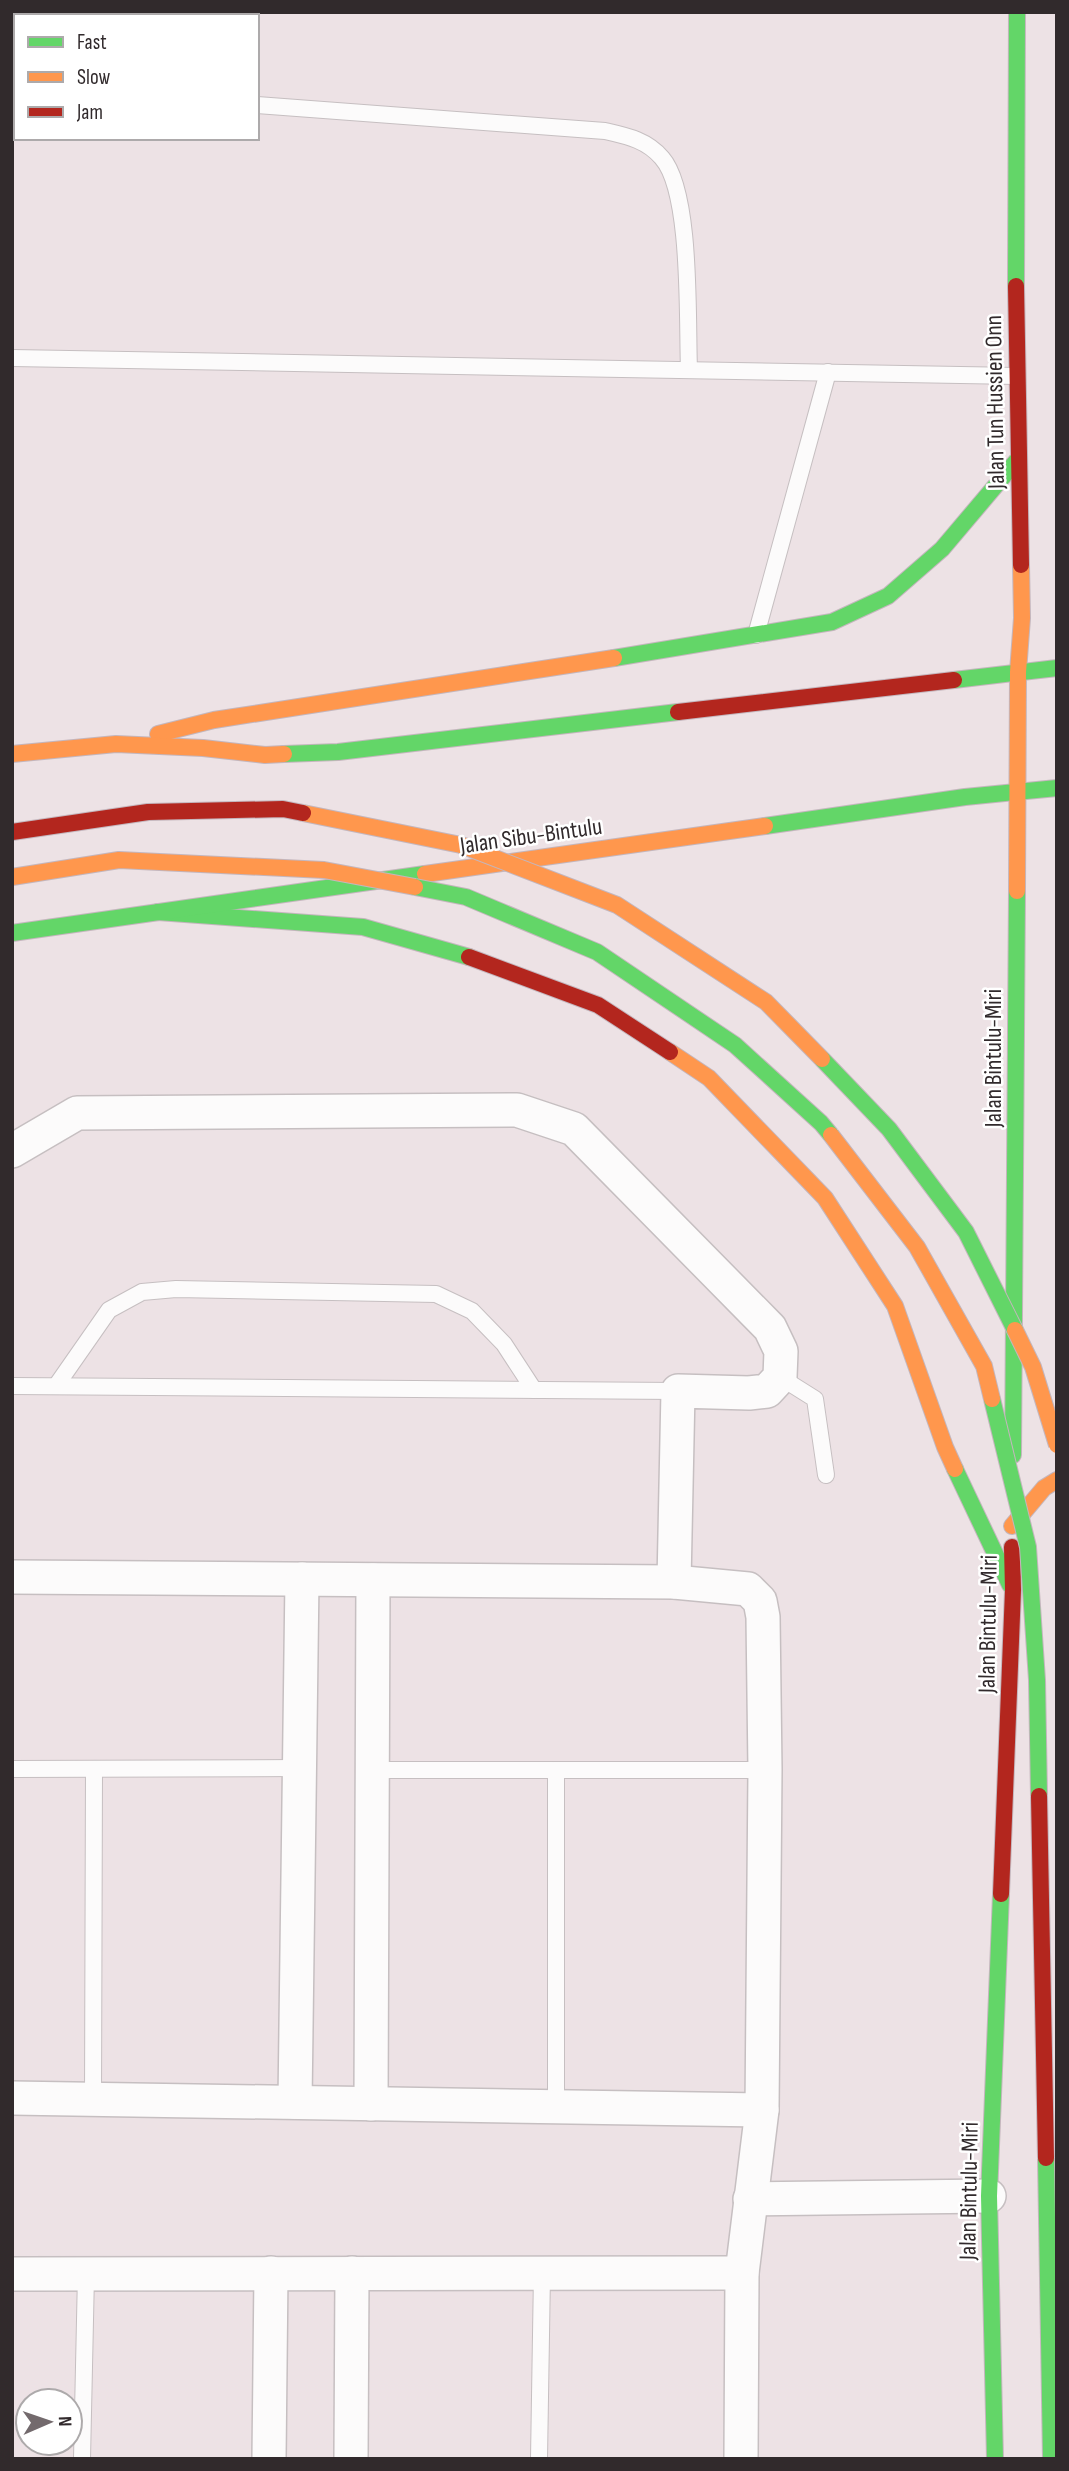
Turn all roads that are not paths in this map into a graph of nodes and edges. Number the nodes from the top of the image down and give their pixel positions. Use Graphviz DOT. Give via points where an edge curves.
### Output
graph roads {
  1 [pos="1017,12"];
  2 [pos="259,105"];
  3 [pos="12,358"];
  4 [pos="690,370"];
  5 [pos="828,372"];
  6 [pos="1017,376"];
  7 [pos="1019,458"];
  8 [pos="756,635"];
  9 [pos="1057,668"];
  10 [pos="1018,672"];
  11 [pos="116,744"];
  12 [pos="12,754"];
  13 [pos="1057,788"];
  14 [pos="1018,791"];
  15 [pos="12,832"];
  16 [pos="12,877"];
  17 [pos="158,912"];
  18 [pos="12,933"];
  19 [pos="12,1151"];
  20 [pos="780,1377"];
  21 [pos="12,1386"];
  22 [pos="56,1386"];
  23 [pos="534,1390"];
  24 [pos="678,1391"];
  25 [pos="1057,1445"];
  26 [pos="826,1475"];
  27 [pos="1057,1480"];
  28 [pos="1012,1526"];
  29 [pos="12,1577"];
  30 [pos="302,1579"];
  31 [pos="373,1580"];
  32 [pos="674,1582"];
  33 [pos="1013,1590"];
  34 [pos="299,1768"];
  35 [pos="12,1769"];
  36 [pos="94,1769"];
  37 [pos="373,1770"];
  38 [pos="556,1770"];
  39 [pos="765,1770"];
  40 [pos="12,2098"];
  41 [pos="93,2100"];
  42 [pos="295,2102"];
  43 [pos="371,2104"];
  44 [pos="556,2106"];
  45 [pos="762,2110"];
  46 [pos="989,2196"];
  47 [pos="750,2199"];
  48 [pos="271,2273"];
  49 [pos="352,2273"];
  50 [pos="541,2273"];
  51 [pos="742,2273"];
  52 [pos="12,2274"];
  53 [pos="86,2274"];
  54 [pos="82,2459"];
  55 [pos="269,2459"];
  56 [pos="351,2459"];
  57 [pos="539,2459"];
  58 [pos="740,2459"];
  59 [pos="995,2459"];
  60 [pos="1051,2459"];
  1 -- 6 [label="main road, Jalan Tun Hussien Onn"];
  2 -- 4 [label="lane" via="605,131 639,139 663,159 683,213"];
  3 -- 4 [label="lane"];
  4 -- 5 [label="lane"];
  5 -- 6 [label="lane"];
  5 -- 8 [label="lane"];
  6 -- 7 [label="main road, Jalan Tun Hussien Onn"];
  7 -- 8 [label="main road" via="942,549 888,596 832,622"];
  7 -- 10 [label="main road, Jalan Tun Hussien Onn" via="1022,618"];
  8 -- 11 [label="main road" via="214,720"];
  9 -- 10 [label="main road"];
  10 -- 11 [label="main road" via="338,752 265,754"];
  10 -- 14 [label="main road, Jalan Tun Hussien Onn"];
  11 -- 12 [label="main road"];
  13 -- 14 [label="main road, Jalan Sibu-Bintulu"];
  14 -- 17 [label="main road, Jalan Sibu-Bintulu"];
  14 -- 28 [label="main road, Jalan Bintulu-Miri"];
  15 -- 25 [label="main road, bridge" via="148,812 283,809 461,845 617,905 766,1002 889,1129 965,1232 1033,1367"];
  16 -- 60 [label="main road, bridge" via="119,860 324,870 466,897 597,952 735,1045 821,1123 917,1247 984,1366 1028,1547 1037,1694"];
  17 -- 18 [label="main road, Jalan Sibu-Bintulu"];
  17 -- 33 [label="main road" via="363,928 484,961 598,1005 709,1077 825,1198 895,1306 945,1447"];
  19 -- 20 [label="street" via="77,1113 517,1110 574,1129 770,1328 781,1351"];
  20 -- 24 [label="street" via="766,1391"];
  20 -- 26 [label="lane" via="815,1399"];
  21 -- 22 [label="lane"];
  22 -- 23 [label="lane"];
  22 -- 23 [label="lane" via="109,1310 142,1292 176,1289 436,1294 472,1311 504,1344"];
  23 -- 24 [label="lane"];
  24 -- 32 [label="street"];
  27 -- 28 [label="main road" via="1044,1488"];
  28 -- 33 [label="main road, Jalan Bintulu-Miri"];
  29 -- 30 [label="street"];
  30 -- 31 [label="street"];
  30 -- 34 [label="street"];
  31 -- 32 [label="street"];
  31 -- 37 [label="street"];
  32 -- 39 [label="street" via="748,1589 760,1601"];
  33 -- 46 [label="main road, Jalan Bintulu-Miri"];
  34 -- 36 [label="lane"];
  34 -- 42 [label="street"];
  35 -- 36 [label="lane"];
  36 -- 41 [label="lane"];
  37 -- 38 [label="lane"];
  37 -- 43 [label="street"];
  38 -- 39 [label="lane"];
  38 -- 44 [label="lane"];
  39 -- 45 [label="street"];
  40 -- 41 [label="street"];
  41 -- 42 [label="street"];
  42 -- 43 [label="street"];
  43 -- 44 [label="street"];
  44 -- 45 [label="street"];
  45 -- 47 [label="street"];
  46 -- 47 [label="street"];
  46 -- 59 [label="main road, Jalan Bintulu-Miri"];
  47 -- 51 [label="street"];
  48 -- 49 [label="street"];
  48 -- 53 [label="street"];
  48 -- 55 [label="street"];
  49 -- 50 [label="street"];
  49 -- 56 [label="street"];
  50 -- 51 [label="street"];
  50 -- 57 [label="lane"];
  51 -- 58 [label="street"];
  52 -- 53 [label="street"];
  53 -- 54 [label="lane"];
}
